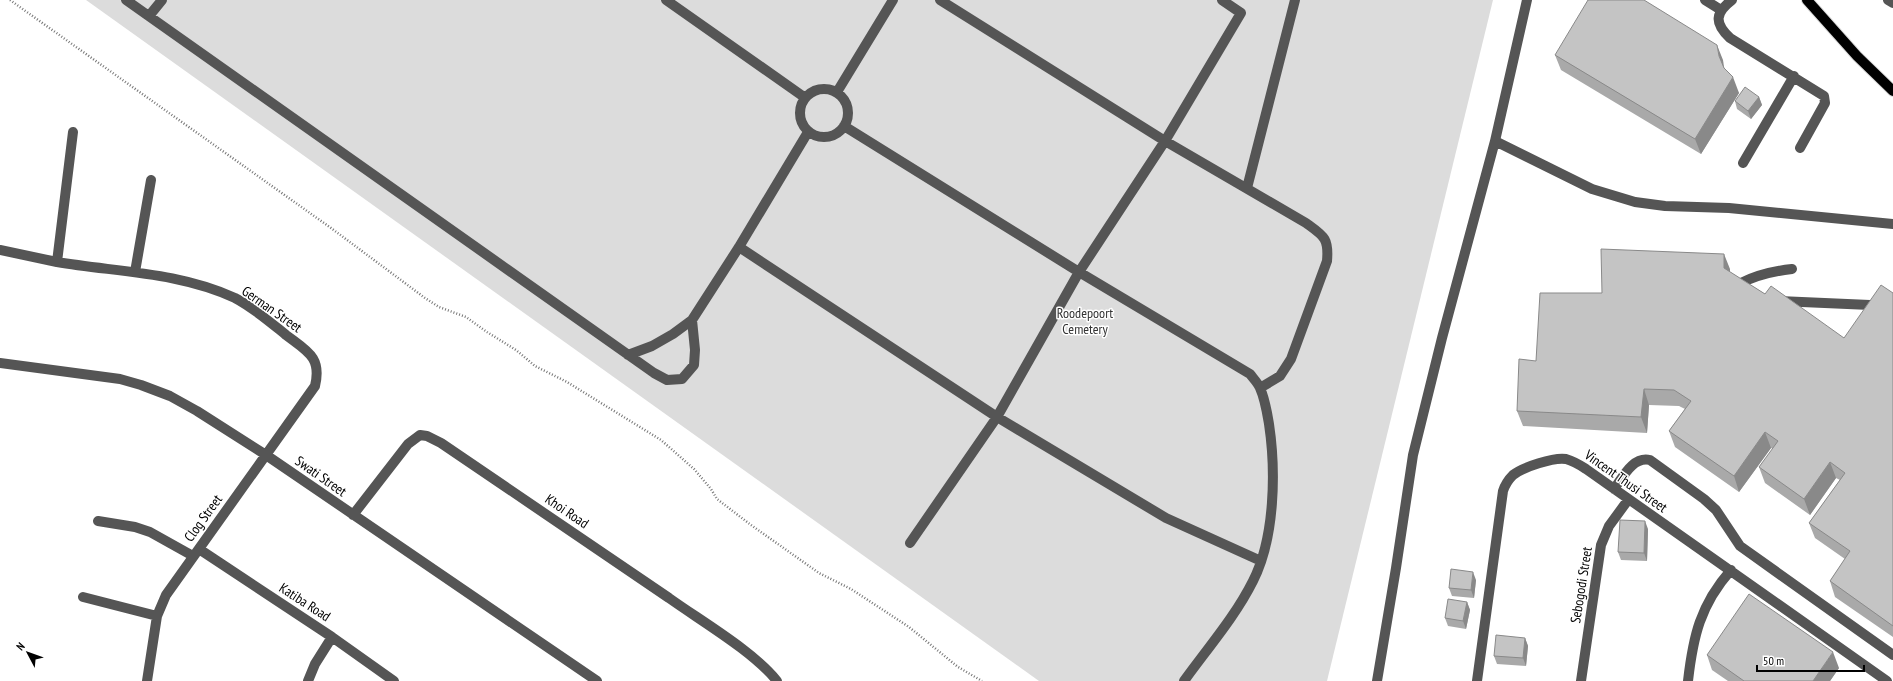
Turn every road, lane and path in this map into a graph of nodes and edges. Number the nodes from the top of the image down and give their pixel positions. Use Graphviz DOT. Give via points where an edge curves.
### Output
graph roads {
  1 [pos="10,0"];
  2 [pos="126,0"];
  3 [pos="162,0"];
  4 [pos="666,0"];
  5 [pos="893,0"];
  6 [pos="940,0"];
  7 [pos="1222,0"];
  8 [pos="1295,0"];
  9 [pos="1527,0"];
  10 [pos="1705,0"];
  11 [pos="1732,0"];
  12 [pos="1808,0"];
  13 [pos="1888,0"];
  14 [pos="1893,3"];
  15 [pos="1721,10"];
  16 [pos="149,16"];
  17 [pos="1794,76"];
  18 [pos="1893,91"];
  19 [pos="837,92"];
  20 [pos="804,97"];
  21 [pos="844,126"];
  22 [pos="73,132"];
  23 [pos="808,132"];
  24 [pos="1166,141"];
  25 [pos="1495,141"];
  26 [pos="1800,148"];
  27 [pos="1743,163"];
  28 [pos="151,180"];
  29 [pos="1247,188"];
  30 [pos="1893,224"];
  31 [pos="739,247"];
  32 [pos="0,250"];
  33 [pos="57,262"];
  34 [pos="1792,269"];
  35 [pos="135,272"];
  36 [pos="1079,272"];
  37 [pos="1744,300"];
  38 [pos="1770,302"];
  39 [pos="1893,306"];
  40 [pos="692,320"];
  41 [pos="628,355"];
  42 [pos="0,363"];
  43 [pos="315,386"];
  44 [pos="1260,388"];
  45 [pos="997,417"];
  46 [pos="266,455"];
  47 [pos="1614,489"];
  48 [pos="1628,500"];
  49 [pos="353,515"];
  50 [pos="98,521"];
  51 [pos="910,543"];
  52 [pos="196,553"];
  53 [pos="1261,561"];
  54 [pos="1731,570"];
  55 [pos="84,597"];
  56 [pos="157,616"];
  57 [pos="332,637"];
  58 [pos="1893,655"];
  59 [pos="146,681"];
  60 [pos="308,681"];
  61 [pos="394,681"];
  62 [pos="597,681"];
  63 [pos="777,681"];
  64 [pos="982,681"];
  65 [pos="1184,681"];
  66 [pos="1377,681"];
  67 [pos="1477,681"];
  68 [pos="1581,681"];
  69 [pos="1688,681"];
  70 [pos="1887,681"];
  1 -- 64 [label="path" via="331,228 425,298 439,307 466,317 516,350 535,366 584,392 661,440 694,469 717,499 745,521 819,573 851,589 909,627 958,667"];
  2 -- 16 [label="street"];
  3 -- 16 [label="street"];
  4 -- 20 [label="street"];
  5 -- 19 [label="street"];
  6 -- 24 [label="street"];
  7 -- 24 [label="street" via="1241,13"];
  8 -- 29 [label="street"];
  9 -- 25 [label="street"];
  10 -- 15 [label="street"];
  11 -- 15 [label="street"];
  12 -- 18 [label="main road" via="1857,56"];
  13 -- 14 [label="street"];
  15 -- 17 [label="street" via="1718,25 1730,38"];
  16 -- 41 [label="street"];
  17 -- 26 [label="street" via="1822,93 1825,99"];
  17 -- 27 [label="street"];
  19 -- 20 [label="street" via="824,88 816,89"];
  19 -- 21 [label="street" via="843,98 848,112"];
  20 -- 23 [label="street" via="800,104 800,120"];
  21 -- 23 [label="street" via="832,136 820,137"];
  21 -- 36 [label="street"];
  22 -- 33 [label="street"];
  23 -- 31 [label="street"];
  24 -- 29 [label="street"];
  24 -- 36 [label="street"];
  25 -- 30 [label="street" via="1592,188 1635,202 1664,206 1729,208"];
  25 -- 66 [label="street" via="1413,455"];
  28 -- 35 [label="street"];
  29 -- 44 [label="street" via="1306,223 1321,234 1328,246 1327,261 1291,359 1280,376"];
  31 -- 40 [label="street"];
  31 -- 45 [label="street"];
  32 -- 33 [label="street, German Street"];
  33 -- 35 [label="street, German Street"];
  34 -- 37 [label="street" via="1771,272 1741,283 1739,294"];
  35 -- 43 [label="street, German Street" via="213,289 252,309 312,358 317,365 318,373"];
  36 -- 44 [label="street" via="1250,374"];
  36 -- 45 [label="street"];
  38 -- 39 [label="street"];
  40 -- 41 [label="street" via="652,346"];
  40 -- 41 [label="street" via="694,365 682,379 667,380"];
  42 -- 46 [label="street, Swati Street" via="100,376 141,385 197,410"];
  43 -- 46 [label="street, Clog Street"];
  44 -- 53 [label="street" via="1270,430 1273,495"];
  45 -- 51 [label="street"];
  45 -- 53 [label="street" via="1166,518"];
  46 -- 49 [label="street, Swati Street"];
  46 -- 52 [label="street, Clog Street"];
  47 -- 48 [label="street, Vincent Thusi Street"];
  47 -- 58 [label="street" via="1638,460 1650,460 1716,510 1740,546"];
  47 -- 67 [label="street, Vincent Thusi Street" via="1568,459 1552,460 1530,467 1508,481 1502,498"];
  48 -- 54 [label="street, Vincent Thusi Street"];
  48 -- 68 [label="street, Sebogodi Street" via="1609,526 1601,545"];
  49 -- 62 [label="street, Swati Street"];
  49 -- 63 [label="street, Khoi Road" via="408,444 420,435 427,436 556,520 722,635 770,672"];
  50 -- 52 [label="street, Katiba Road" via="135,527"];
  52 -- 56 [label="street, Clog Street" via="166,595"];
  52 -- 57 [label="street, Katiba Road"];
  53 -- 65 [label="street" via="1244,598"];
  54 -- 69 [label="street" via="1700,618"];
  54 -- 70 [label="street, Vincent Thusi Street"];
  55 -- 56 [label="street"];
  56 -- 59 [label="street, Clog Street"];
  57 -- 60 [label="street"];
  57 -- 61 [label="street, Katiba Road"];
}
